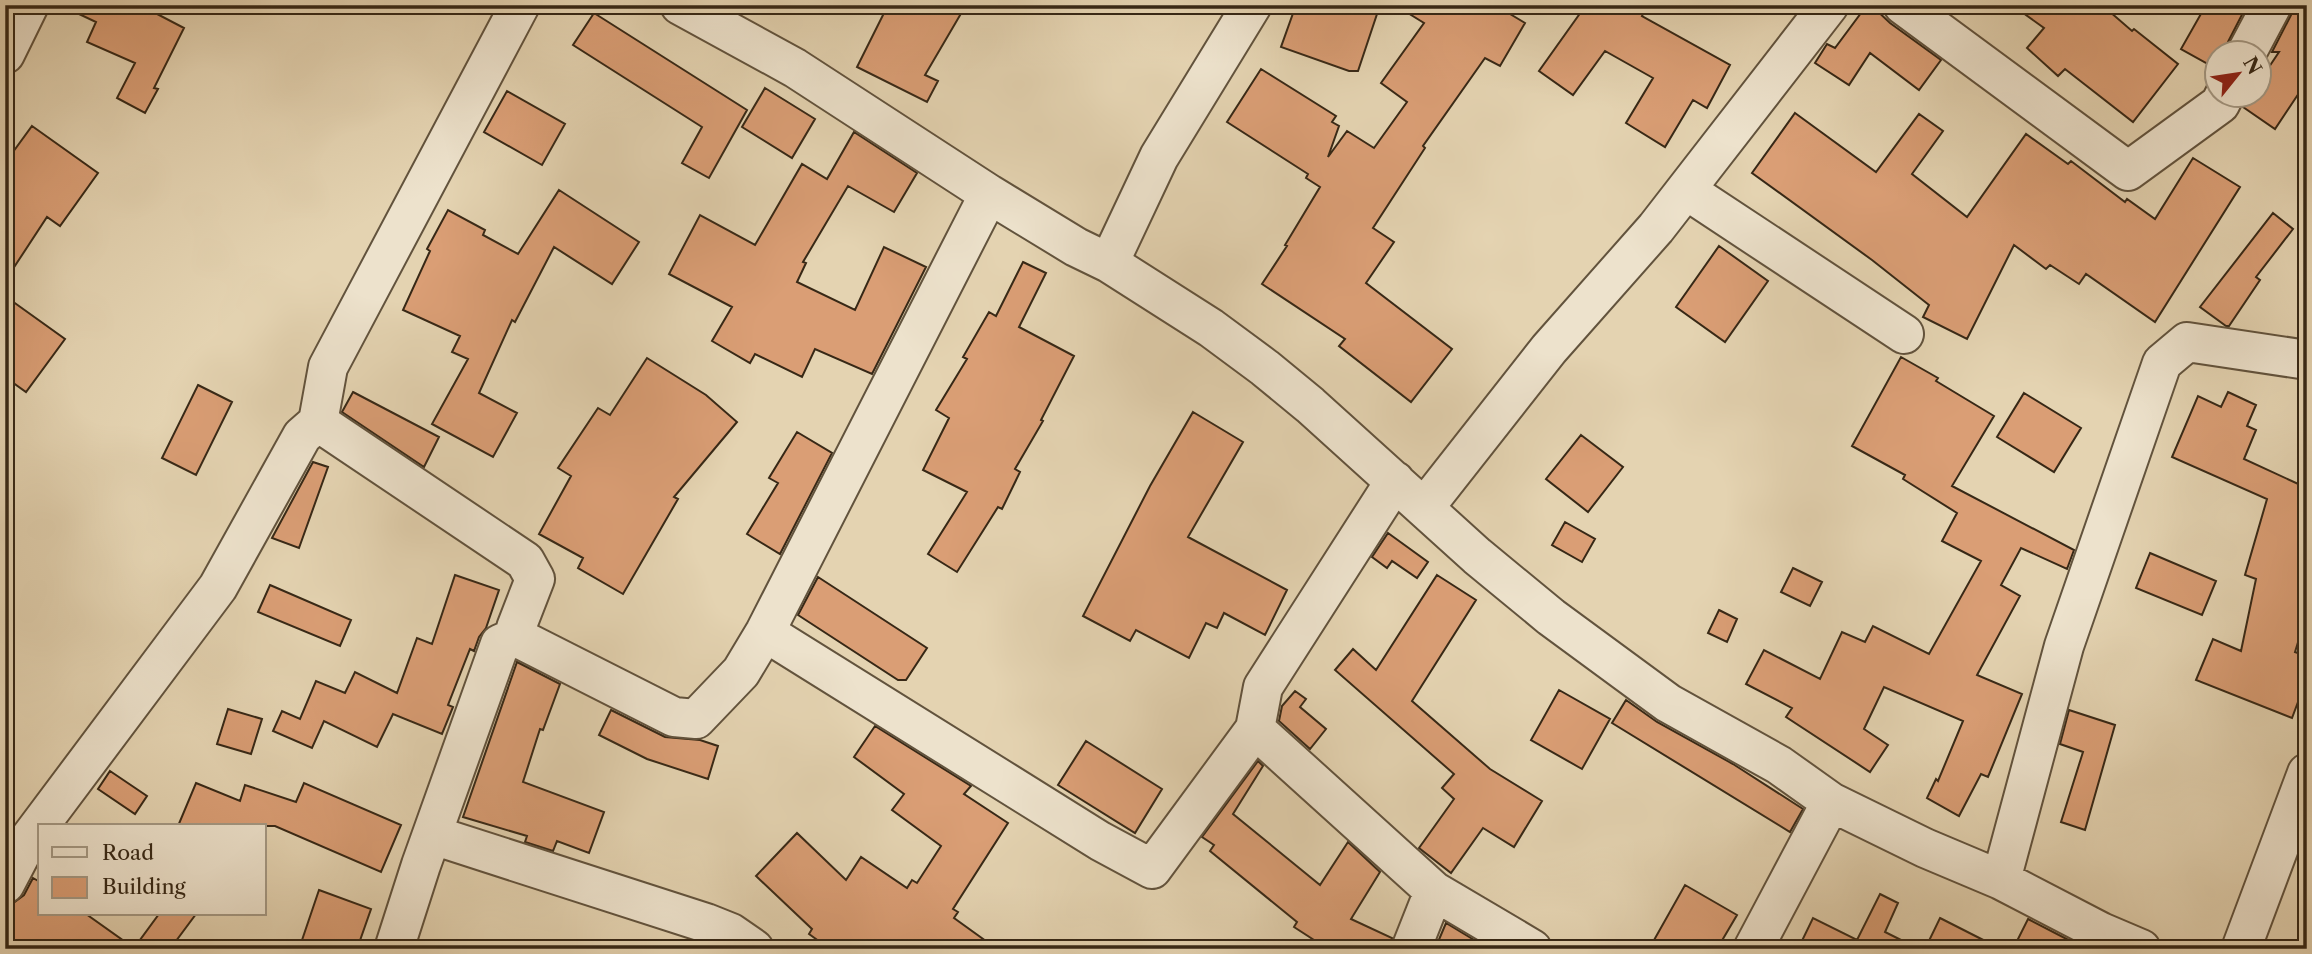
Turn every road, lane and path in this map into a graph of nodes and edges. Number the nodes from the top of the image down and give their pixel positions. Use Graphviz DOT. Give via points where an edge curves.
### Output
graph roads {
  1 [pos="29,5"];
  2 [pos="520,5"];
  3 [pos="680,5"];
  4 [pos="1252,5"];
  5 [pos="1829,5"];
  6 [pos="1903,5"];
  7 [pos="2272,5"];
  8 [pos="2254,38"];
  9 [pos="5,54"];
  10 [pos="2215,108"];
  11 [pos="1686,190"];
  12 [pos="989,194"];
  13 [pos="1109,263"];
  14 [pos="1904,334"];
  15 [pos="2307,360"];
  16 [pos="317,422"];
  17 [pos="1395,481"];
  18 [pos="1424,508"];
  19 [pos="765,632"];
  20 [pos="516,637"];
  21 [pos="1255,729"];
  22 [pos="2307,774"];
  23 [pos="1830,802"];
  24 [pos="40,824"];
  25 [pos="38,827"];
  26 [pos="433,835"];
  27 [pos="2001,880"];
  28 [pos="5,884"];
  29 [pos="1434,891"];
  30 [pos="2098,940"];
  31 [pos="394,949"];
  32 [pos="754,949"];
  33 [pos="1412,949"];
  34 [pos="1532,949"];
  35 [pos="1753,949"];
  36 [pos="2141,949"];
  37 [pos="2241,949"];
  1 -- 9 [label="street"];
  2 -- 16 [label="street" via="328,367"];
  3 -- 12 [label="street" via="795,68"];
  4 -- 13 [label="street" via="1159,157"];
  5 -- 11 [label="street"];
  6 -- 10 [label="street" via="2128,171"];
  7 -- 8 [label="street"];
  11 -- 14 [label="street"];
  11 -- 18 [label="street" via="1549,349"];
  12 -- 13 [label="street"];
  12 -- 19 [label="street"];
  13 -- 17 [label="street" via="1265,368"];
  15 -- 27 [label="street" via="2187,342 2162,363 2064,646"];
  16 -- 20 [label="street" via="525,561 535,579"];
  16 -- 24 [label="street" via="302,436 218,587"];
  17 -- 18 [label="street"];
  17 -- 21 [label="street" via="1263,687"];
  18 -- 23 [label="street" via="1551,617 1668,703 1779,765"];
  19 -- 20 [label="street" via="741,672 696,719 674,717"];
  19 -- 21 [label="street" via="1152,870"];
  20 -- 26 [label="street" via="500,644 495,654"];
  21 -- 29 [label="street"];
  22 -- 37 [label="street"];
  23 -- 27 [label="street"];
  23 -- 35 [label="street"];
  25 -- 28 [label="street"];
  26 -- 31 [label="street"];
  26 -- 32 [label="street" via="706,923"];
  27 -- 30 [label="street"];
  29 -- 33 [label="street"];
  29 -- 34 [label="street"];
  30 -- 36 [label="street"];
}
